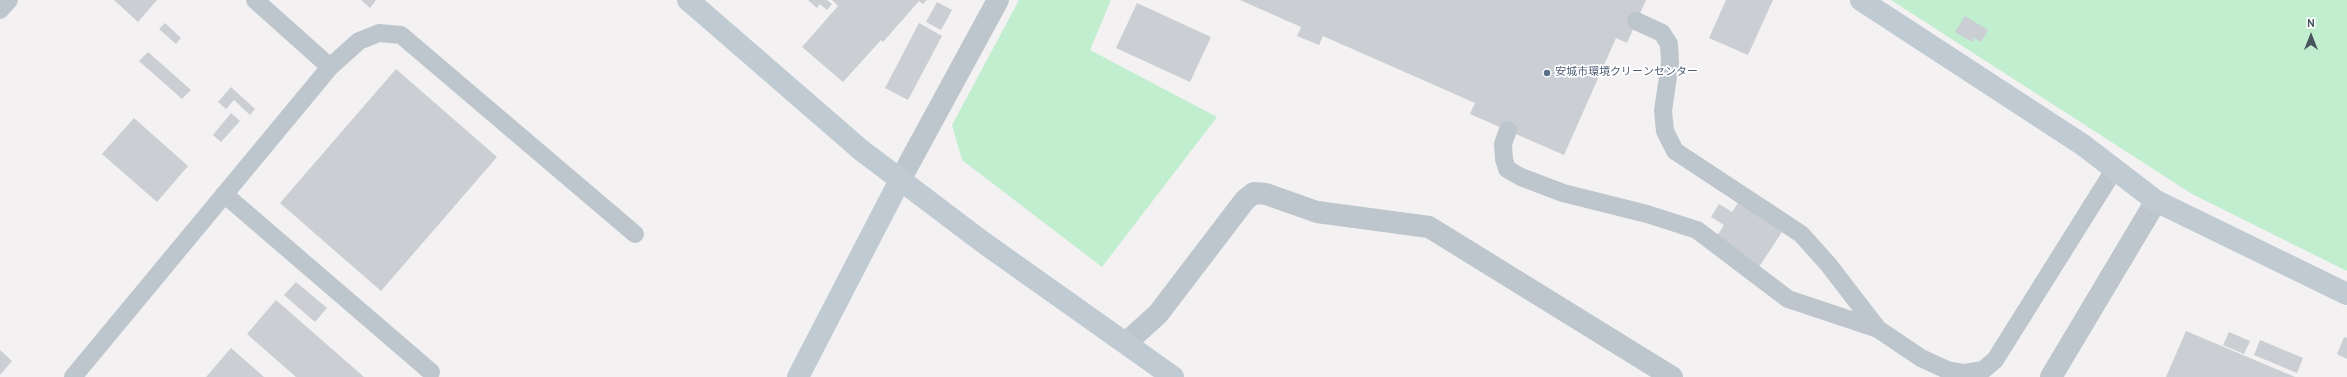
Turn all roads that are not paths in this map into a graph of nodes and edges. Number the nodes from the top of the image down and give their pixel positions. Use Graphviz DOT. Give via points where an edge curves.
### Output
graph roads {
  1 [pos="9,0"];
  2 [pos="255,0"];
  3 [pos="688,0"];
  4 [pos="998,0"];
  5 [pos="1861,0"];
  6 [pos="0,10"];
  7 [pos="1636,21"];
  8 [pos="330,67"];
  9 [pos="1508,130"];
  10 [pos="2114,170"];
  11 [pos="900,180"];
  12 [pos="224,194"];
  13 [pos="2156,201"];
  14 [pos="635,234"];
  15 [pos="2347,294"];
  16 [pos="1878,329"];
  17 [pos="1127,342"];
  18 [pos="431,372"];
  19 [pos="72,377"];
  20 [pos="798,377"];
  21 [pos="1173,377"];
  22 [pos="1672,377"];
  23 [pos="2051,377"];
  1 -- 6 [label="lane"];
  2 -- 8 [label="lane"];
  3 -- 11 [label="street" via="861,150"];
  4 -- 11 [label="street"];
  5 -- 10 [label="street" via="2083,145"];
  7 -- 16 [label="lane" via="1662,33 1669,44 1670,63 1663,111 1665,132 1674,151 1801,234 1828,264"];
  8 -- 12 [label="lane"];
  8 -- 14 [label="lane" via="359,40 379,33 401,35"];
  9 -- 16 [label="lane" via="1503,144 1504,159 1507,169 1521,177 1563,193 1647,214 1697,230 1788,299"];
  10 -- 13 [label="street"];
  10 -- 16 [label="lane" via="1995,360 1983,370 1964,373 1947,370 1921,358"];
  11 -- 17 [label="street" via="984,243"];
  11 -- 20 [label="street"];
  12 -- 18 [label="lane"];
  12 -- 19 [label="lane"];
  13 -- 15 [label="street"];
  13 -- 23 [label="street"];
  17 -- 21 [label="street"];
  17 -- 22 [label="street" via="1158,314 1245,200 1254,193 1266,194 1317,212 1429,227"];
}
